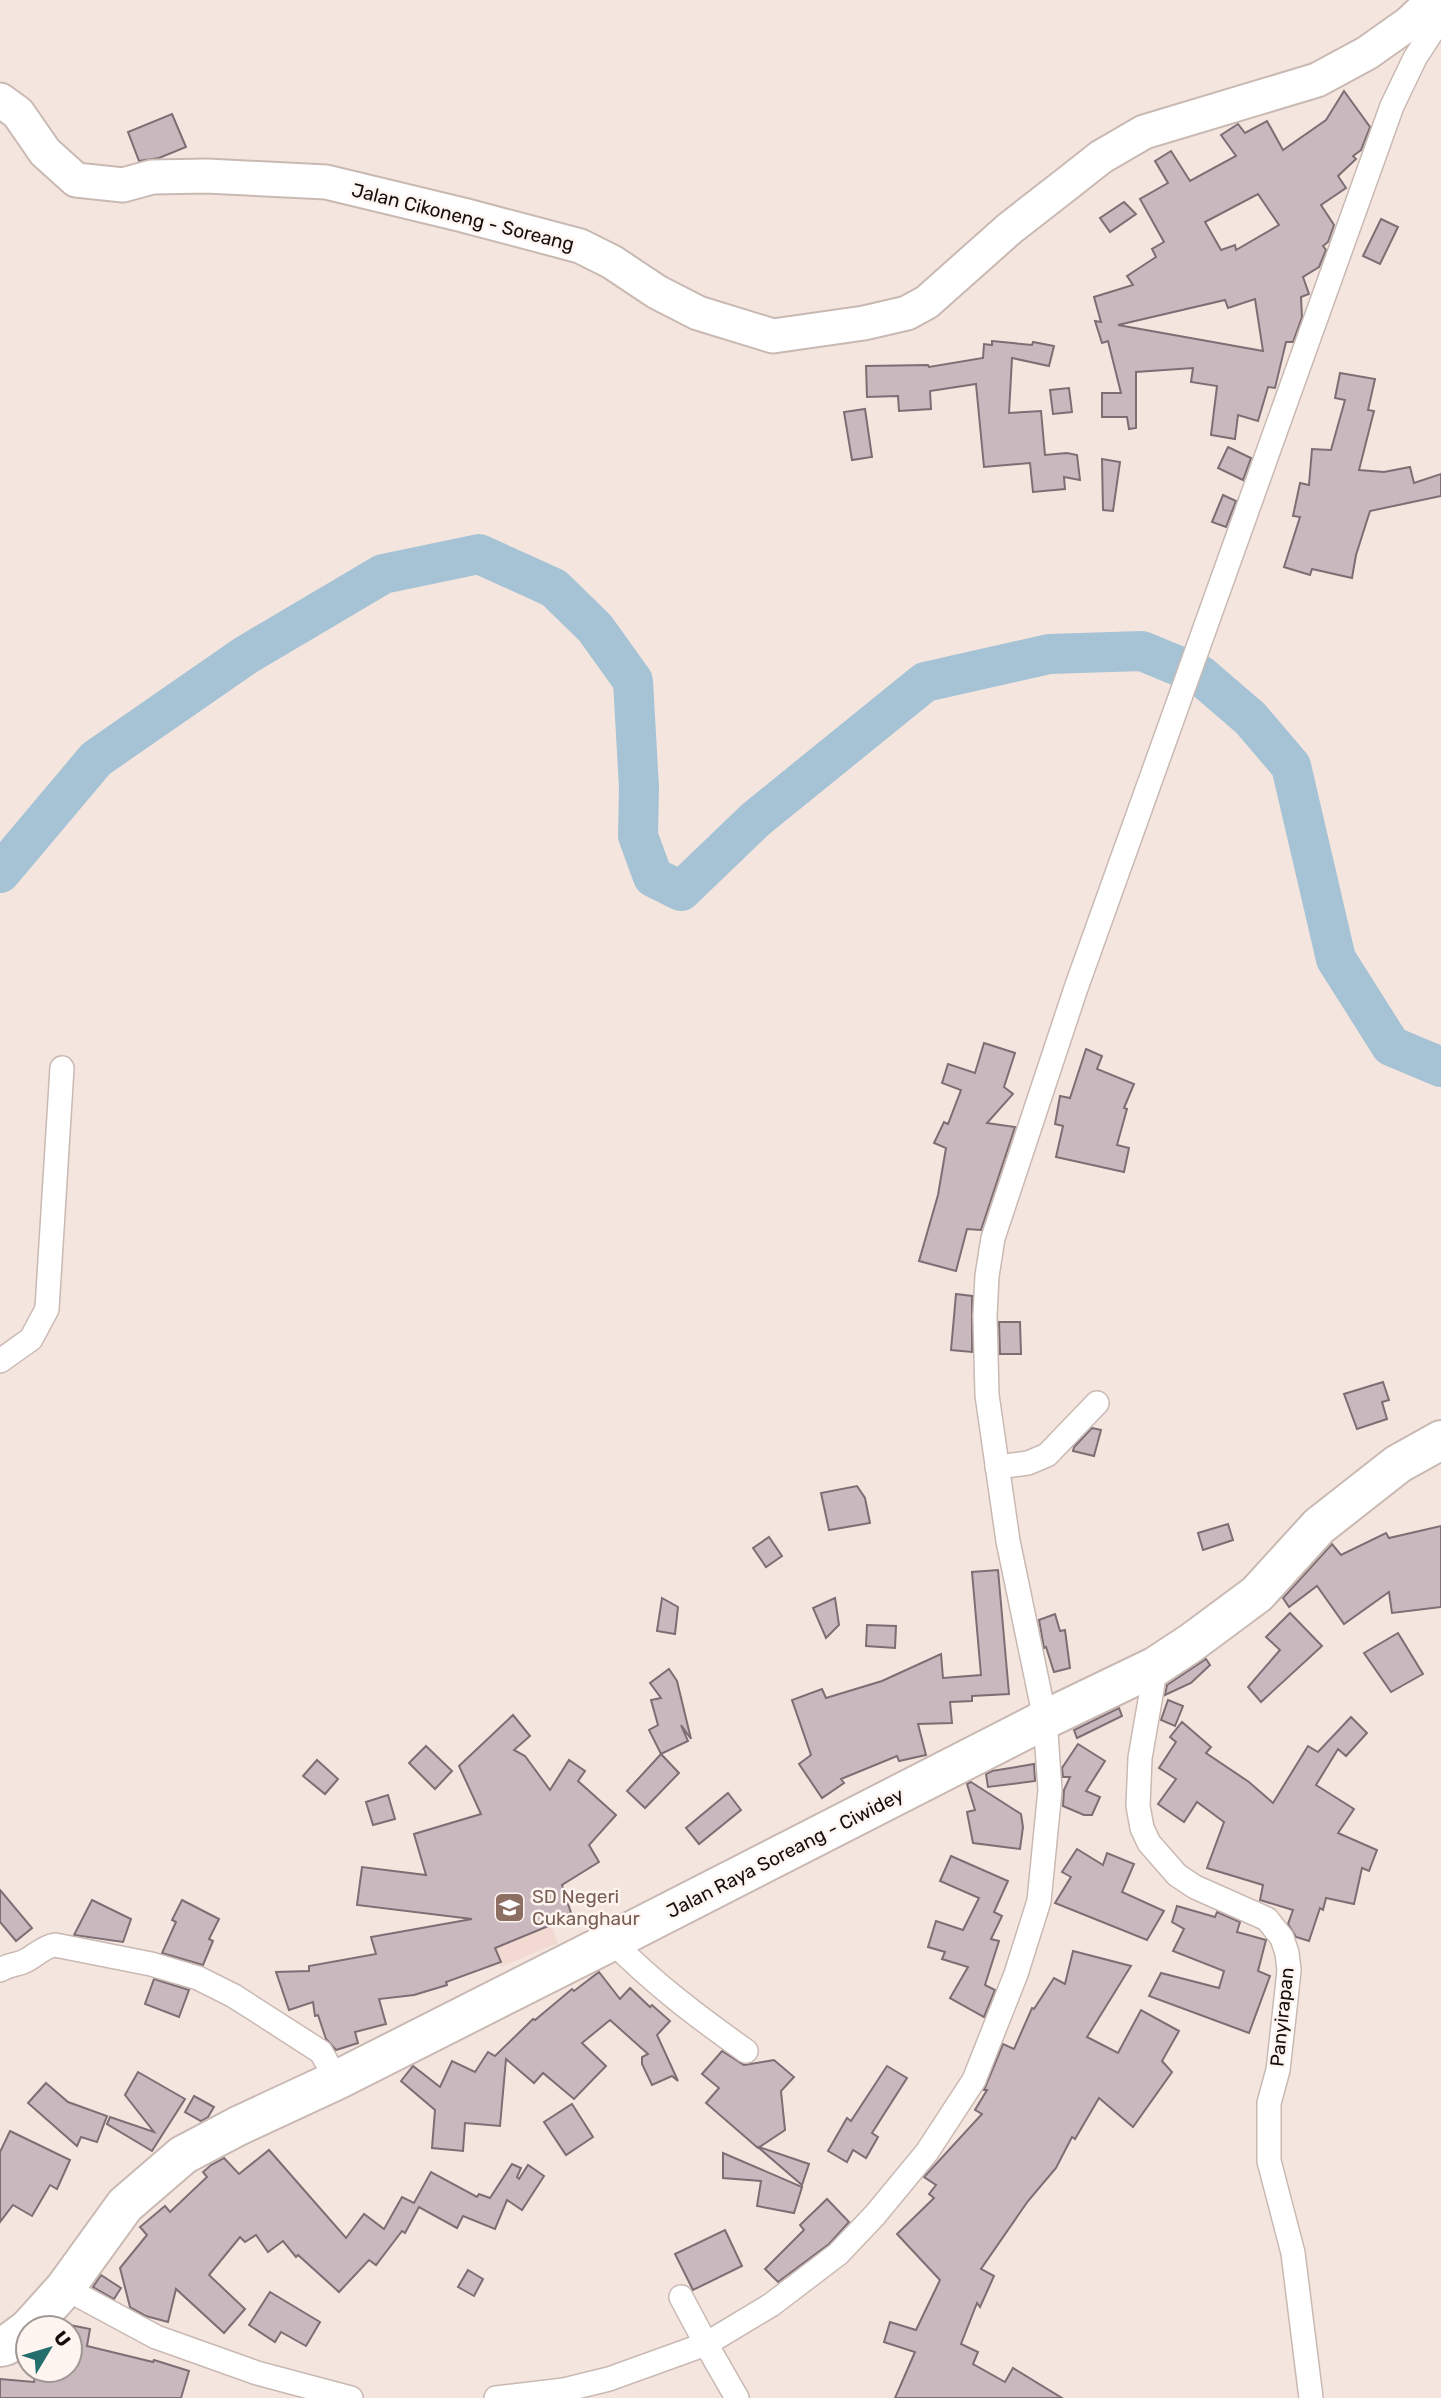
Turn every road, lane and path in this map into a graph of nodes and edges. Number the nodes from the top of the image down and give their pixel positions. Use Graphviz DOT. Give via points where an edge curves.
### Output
graph roads {
  1 [pos="1434,0"];
  2 [pos="1441,18"];
  3 [pos="0,100"];
  4 [pos="62,1068"];
  5 [pos="0,1361"];
  6 [pos="1097,1403"];
  7 [pos="1441,1440"];
  8 [pos="997,1468"];
  9 [pos="1156,1666"];
  10 [pos="1045,1719"];
  11 [pos="612,1941"];
  12 [pos="0,1970"];
  13 [pos="746,2051"];
  14 [pos="337,2080"];
  15 [pos="65,2288"];
  16 [pos="681,2297"];
  17 [pos="41,2314"];
  18 [pos="706,2344"];
  19 [pos="351,2398"];
  20 [pos="496,2398"];
  21 [pos="737,2398"];
  22 [pos="1311,2398"];
  1 -- 3 [label="street, Jalan Cikoneng - Soreang" via="1367,53 1317,80 1144,132 1123,143 1009,229 927,302 907,313 773,336 698,313 580,246 326,182 152,177 123,186 76,180 45,152 18,113"];
  2 -- 8 [label="street" via="1392,106 1076,988 993,1238 985,1315 987,1395"];
  4 -- 5 [label="street" via="47,1309 31,1339"];
  6 -- 8 [label="street" via="1047,1455"];
  7 -- 9 [label="highway, Jalan Raya Soreang - Ciwidey" via="1398,1464 1319,1526 1256,1594"];
  8 -- 10 [label="street"];
  9 -- 10 [label="highway, Jalan Raya Soreang - Ciwidey"];
  9 -- 22 [label="street, Panyirapan" via="1140,1758 1142,1828 1177,1875 1267,1919 1287,1953 1278,2070 1269,2102 1269,2161 1293,2253"];
  10 -- 11 [label="highway, Jalan Raya Soreang - Ciwidey"];
  10 -- 18 [label="street" via="1050,1790 1039,1901 1005,2006 974,2080 926,2152 838,2254 771,2305"];
  11 -- 13 [label="street" via="646,1976"];
  11 -- 14 [label="highway, Jalan Raya Soreang - Ciwidey"];
  12 -- 14 [label="street" via="55,1945 181,1972 234,1996 321,2052"];
  14 -- 15 [label="highway, Jalan Raya Soreang - Ciwidey" via="183,2155 125,2205"];
  15 -- 17 [label="highway, Jalan Raya Soreang - Ciwidey"];
  15 -- 19 [label="street" via="156,2337 257,2373"];
  16 -- 18 [label="street"];
  18 -- 20 [label="street" via="610,2379"];
  18 -- 21 [label="street"];
}
